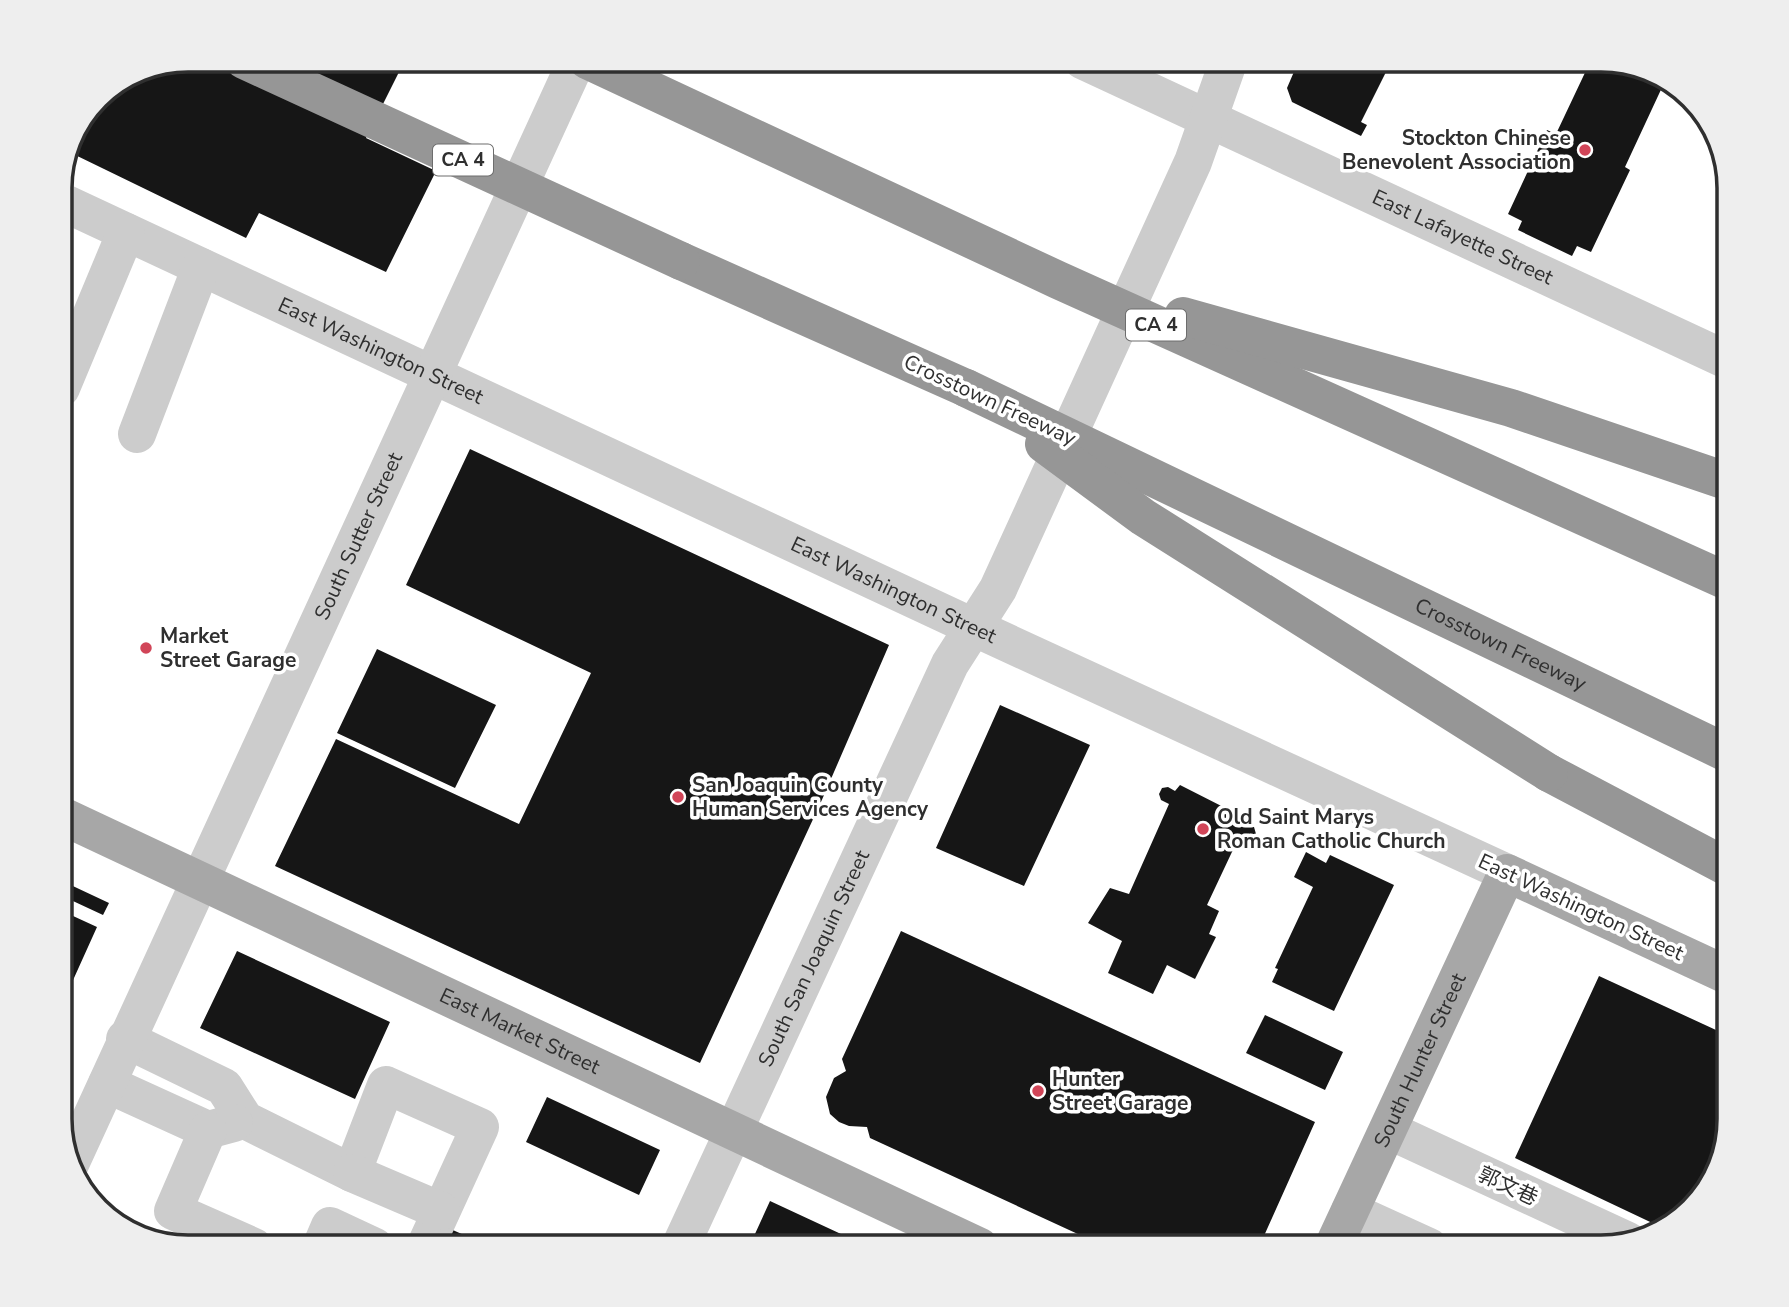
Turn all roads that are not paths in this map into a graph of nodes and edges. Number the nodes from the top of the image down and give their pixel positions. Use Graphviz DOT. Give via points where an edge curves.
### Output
graph roads {
  1 [pos="270,72"];
  2 [pos="571,72"];
  3 [pos="613,72"];
  4 [pos="1108,72"];
  5 [pos="1225,72"];
  6 [pos="1208,118"];
  7 [pos="72,207"];
  8 [pos="126,232"];
  9 [pos="201,267"];
  10 [pos="1058,280"];
  11 [pos="1717,355"];
  12 [pos="72,362"];
  13 [pos="431,375"];
  14 [pos="966,387"];
  15 [pos="137,434"];
  16 [pos="1717,478"];
  17 [pos="1717,576"];
  18 [pos="973,628"];
  19 [pos="1717,748"];
  20 [pos="72,821"];
  21 [pos="1717,861"];
  22 [pos="1507,873"];
  23 [pos="199,879"];
  24 [pos="1717,970"];
  25 [pos="125,1039"];
  26 [pos="107,1084"];
  27 [pos="245,1119"];
  28 [pos="208,1130"];
  29 [pos="1388,1130"];
  30 [pos="733,1133"];
  31 [pos="76,1150"];
  32 [pos="352,1173"];
  33 [pos="441,1212"];
  34 [pos="1350,1212"];
  35 [pos="1613,1234"];
  36 [pos="226,1235"];
  37 [pos="326,1235"];
  38 [pos="348,1235"];
  39 [pos="431,1235"];
  40 [pos="686,1235"];
  41 [pos="951,1235"];
  42 [pos="1340,1235"];
  43 [pos="1400,1235"];
  1 -- 14 [label="highway, Crosstown Freeway / CA 4, bridge"];
  2 -- 13 [label="street, South Sutter Street"];
  3 -- 10 [label="highway, CA 4, bridge"];
  4 -- 6 [label="street, East Lafayette Street"];
  5 -- 6 [label="street, South San Joaquin Street"];
  6 -- 11 [label="street, East Lafayette Street"];
  6 -- 18 [label="street, South San Joaquin Street" via="1193,162 998,589"];
  7 -- 8 [label="street, East Washington Street"];
  8 -- 9 [label="street, East Washington Street"];
  8 -- 12 [label="street"];
  9 -- 13 [label="street, East Washington Street"];
  9 -- 15 [label="street"];
  10 -- 16 [label="highway, bridge" via="1511,408"];
  10 -- 17 [label="highway, CA 4, bridge"];
  13 -- 18 [label="street, East Washington Street"];
  13 -- 23 [label="street, South Sutter Street"];
  14 -- 19 [label="highway, Crosstown Freeway / CA 4, bridge"];
  14 -- 21 [label="highway, bridge" via="1143,517 1549,773"];
  18 -- 22 [label="street, East Washington Street"];
  18 -- 30 [label="street, South San Joaquin Street" via="950,664"];
  20 -- 23 [label="main road, East Market Street"];
  22 -- 24 [label="main road, East Washington Street"];
  22 -- 29 [label="main road, South Hunter Street"];
  23 -- 25 [label="street, South Sutter Street"];
  23 -- 30 [label="main road, East Market Street"];
  25 -- 26 [label="street, South Sutter Street"];
  25 -- 27 [label="street" via="225,1087"];
  26 -- 28 [label="street"];
  26 -- 31 [label="street, South Sutter Street"];
  27 -- 28 [label="street"];
  27 -- 32 [label="street"];
  28 -- 36 [label="street" via="173,1211"];
  29 -- 34 [label="main road, South Hunter Street"];
  29 -- 35 [label="street, 郭文巷"];
  30 -- 40 [label="street, South San Joaquin Street"];
  30 -- 41 [label="main road, East Market Street"];
  32 -- 33 [label="street"];
  32 -- 33 [label="street" via="386,1085 480,1127"];
  33 -- 39 [label="street"];
  34 -- 42 [label="main road, South Hunter Street"];
  34 -- 43 [label="street"];
  37 -- 38 [label="street" via="330,1226"];
}
